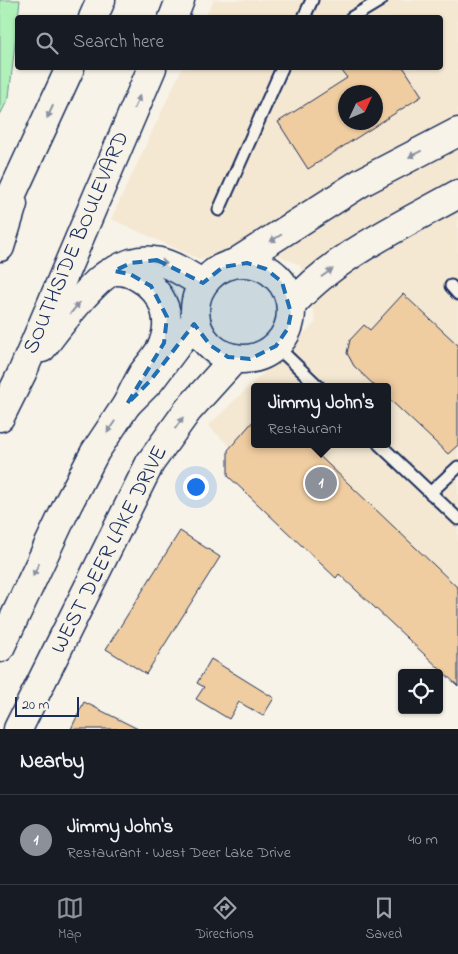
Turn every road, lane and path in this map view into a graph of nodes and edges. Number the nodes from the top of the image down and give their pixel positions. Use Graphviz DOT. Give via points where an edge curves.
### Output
graph roads {
  1 [pos="101,0"];
  2 [pos="180,0"];
  3 [pos="312,0"];
  4 [pos="381,0"];
  5 [pos="94,15"];
  6 [pos="174,15"];
  7 [pos="306,15"];
  8 [pos="356,15"];
  9 [pos="69,70"];
  10 [pos="151,70"];
  11 [pos="281,70"];
  12 [pos="458,132"];
  13 [pos="27,162"];
  14 [pos="458,194"];
  15 [pos="219,210"];
  16 [pos="0,220"];
  17 [pos="0,247"];
  18 [pos="235,263"];
  19 [pos="114,271"];
  20 [pos="203,284"];
  21 [pos="291,306"];
  22 [pos="196,320"];
  23 [pos="276,346"];
  24 [pos="235,358"];
  25 [pos="22,373"];
  26 [pos="315,383"];
  27 [pos="127,404"];
  28 [pos="0,417"];
  29 [pos="383,448"];
  30 [pos="458,467"];
  31 [pos="430,493"];
  32 [pos="458,519"];
  33 [pos="0,648"];
  34 [pos="18,729"];
  1 -- 5 [label="main road"];
  2 -- 6 [label="main road"];
  3 -- 7 [label="lane"];
  4 -- 8 [label="lane"];
  9 -- 13 [label="main road, one-way"];
  25 -- 10 [label="main road, SOUTHSIDE BOULEVARD, one-way"];
  11 -- 15 [label="lane"];
  12 -- 18 [label="main road, one-way" via="356,186"];
  13 -- 16 [label="main road"];
  13 -- 17 [label="main road"];
  21 -- 14 [label="main road, one-way" via="308,288 352,256"];
  18 -- 20 [label="main road" via="217,270"];
  18 -- 21 [label="main road" via="254,264 272,272 285,287"];
  19 -- 20 [label="main road, one-way" via="131,263 156,260 170,264"];
  25 -- 19 [label="main road, one-way" via="96,283"];
  19 -- 27 [label="main road" via="130,274 151,286 167,317 164,343"];
  20 -- 22 [label="main road" via="196,301"];
  21 -- 23 [label="main road" via="288,328"];
  22 -- 24 [label="main road" via="210,345"];
  22 -- 27 [label="main road" via="150,381"];
  23 -- 24 [label="main road" via="257,357"];
  23 -- 26 [label="lane"];
  34 -- 24 [label="main road, WEST DEER LAKE DRIVE, one-way" via="150,462 188,410"];
  25 -- 28 [label="main road, SOUTHSIDE BOULEVARD"];
  27 -- 33 [label="main road, one-way" via="86,468"];
  29 -- 31 [label="lane"];
  30 -- 31 [label="lane"];
  31 -- 32 [label="lane"];
}
